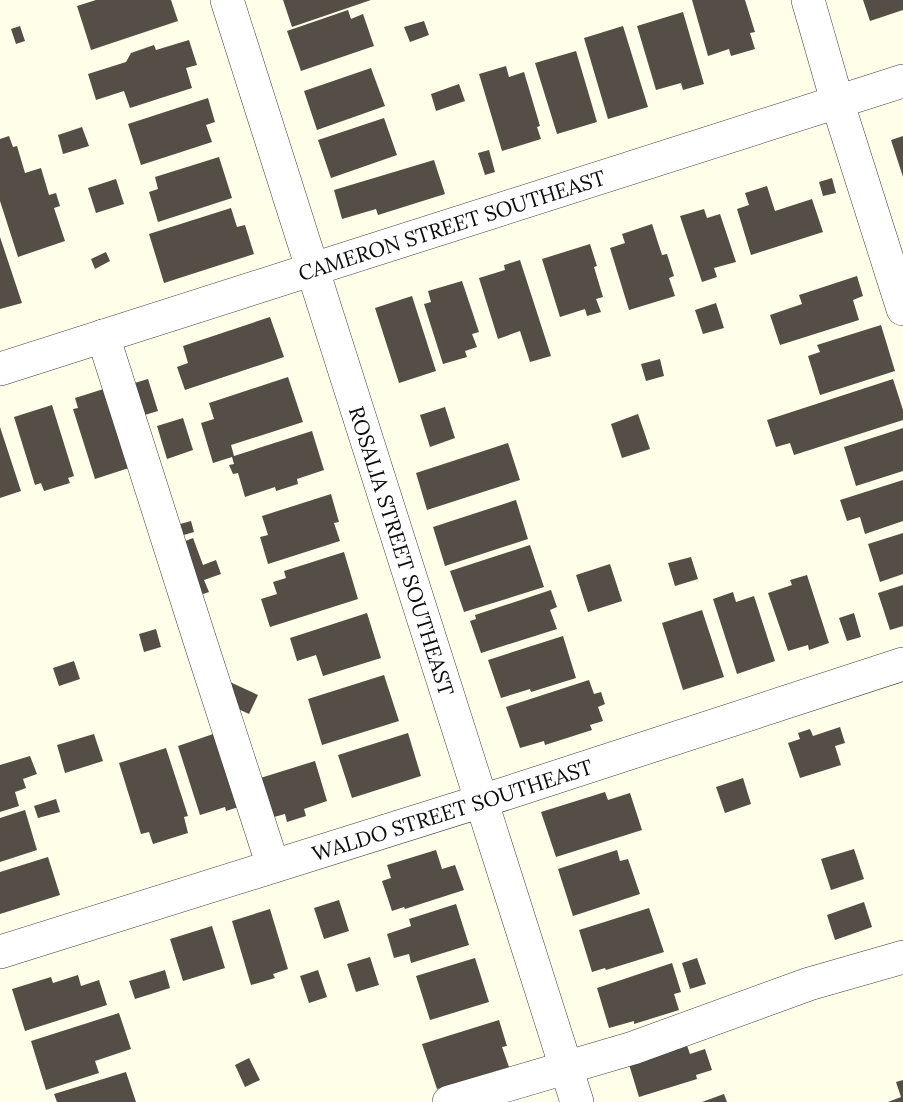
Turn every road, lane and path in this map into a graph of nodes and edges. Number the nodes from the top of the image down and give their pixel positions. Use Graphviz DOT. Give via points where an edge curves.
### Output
graph roads {
  1 [pos="226,0"];
  2 [pos="808,0"];
  3 [pos="903,81"];
  4 [pos="837,102"];
  5 [pos="312,269"];
  6 [pos="903,309"];
  7 [pos="103,336"];
  8 [pos="0,369"];
  9 [pos="903,664"];
  10 [pos="481,801"];
  11 [pos="273,866"];
  12 [pos="0,952"];
  13 [pos="903,957"];
  14 [pos="566,1067"];
  15 [pos="449,1102"];
  16 [pos="577,1102"];
  1 -- 5 [label="street, ROSALIA STREET SOUTHEAST"];
  2 -- 4 [label="street"];
  3 -- 4 [label="street, CAMERON STREET SOUTHEAST"];
  4 -- 5 [label="street, CAMERON STREET SOUTHEAST"];
  4 -- 6 [label="street"];
  5 -- 7 [label="street, CAMERON STREET SOUTHEAST"];
  5 -- 10 [label="street, ROSALIA STREET SOUTHEAST"];
  7 -- 8 [label="street, CAMERON STREET SOUTHEAST"];
  7 -- 11 [label="street"];
  9 -- 10 [label="street, WALDO STREET SOUTHEAST"];
  10 -- 11 [label="street, WALDO STREET SOUTHEAST"];
  10 -- 14 [label="street, ROSALIA STREET SOUTHEAST"];
  11 -- 12 [label="street, WALDO STREET SOUTHEAST"];
  13 -- 14 [label="street" via="809,984 633,1048"];
  14 -- 15 [label="street"];
  14 -- 16 [label="street, ROSALIA STREET SOUTHEAST"];
}
